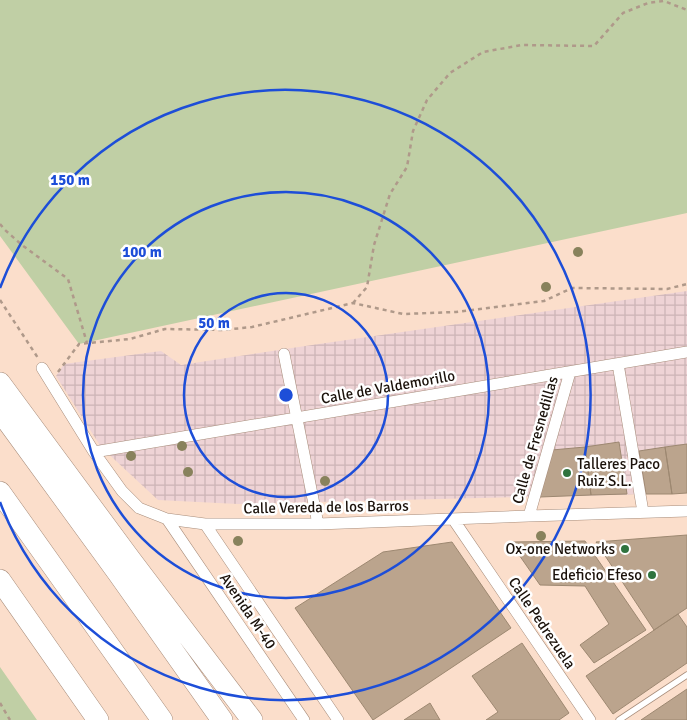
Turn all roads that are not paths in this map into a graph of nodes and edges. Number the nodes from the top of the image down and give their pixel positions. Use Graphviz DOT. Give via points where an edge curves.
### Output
graph roads {
  1 [pos="687,352"];
  2 [pos="284,354"];
  3 [pos="618,364"];
  4 [pos="41,365"];
  5 [pos="570,372"];
  6 [pos="0,383"];
  7 [pos="0,411"];
  8 [pos="297,418"];
  9 [pos="94,452"];
  10 [pos="0,492"];
  11 [pos="687,511"];
  12 [pos="643,512"];
  13 [pos="529,516"];
  14 [pos="167,519"];
  15 [pos="453,519"];
  16 [pos="205,524"];
  17 [pos="318,524"];
  18 [pos="0,580"];
  19 [pos="687,675"];
  20 [pos="98,720"];
  21 [pos="162,720"];
  22 [pos="222,720"];
  23 [pos="252,720"];
  24 [pos="304,720"];
  25 [pos="338,720"];
  26 [pos="590,720"];
  27 [pos="619,720"];
  1 -- 3 [label="street, Calle de Valdemorillo"];
  2 -- 8 [label="street"];
  3 -- 5 [label="street, Calle de Valdemorillo"];
  3 -- 12 [label="street"];
  4 -- 9 [label="street, Calle Vereda de los Barros"];
  5 -- 8 [label="street, Calle de Valdemorillo"];
  5 -- 13 [label="street, Calle de Fresnedillas"];
  6 -- 23 [label="highway"];
  7 -- 22 [label="highway"];
  8 -- 9 [label="street, Calle de Valdemorillo"];
  8 -- 17 [label="street"];
  9 -- 14 [label="street, Calle Vereda de los Barros" via="122,491 139,508"];
  10 -- 21 [label="highway"];
  11 -- 12 [label="street, Calle Vereda de los Barros"];
  12 -- 13 [label="street, Calle Vereda de los Barros"];
  13 -- 15 [label="street, Calle Vereda de los Barros"];
  14 -- 16 [label="street, Calle Vereda de los Barros"];
  14 -- 24 [label="street, Avenida M-40"];
  15 -- 17 [label="street, Calle Vereda de los Barros"];
  15 -- 26 [label="street, Calle Pedrezuela"];
  16 -- 17 [label="street, Calle Vereda de los Barros"];
  16 -- 25 [label="street, Avenida M-40"];
  18 -- 20 [label="highway"];
  19 -- 27 [label="lane"];
}
